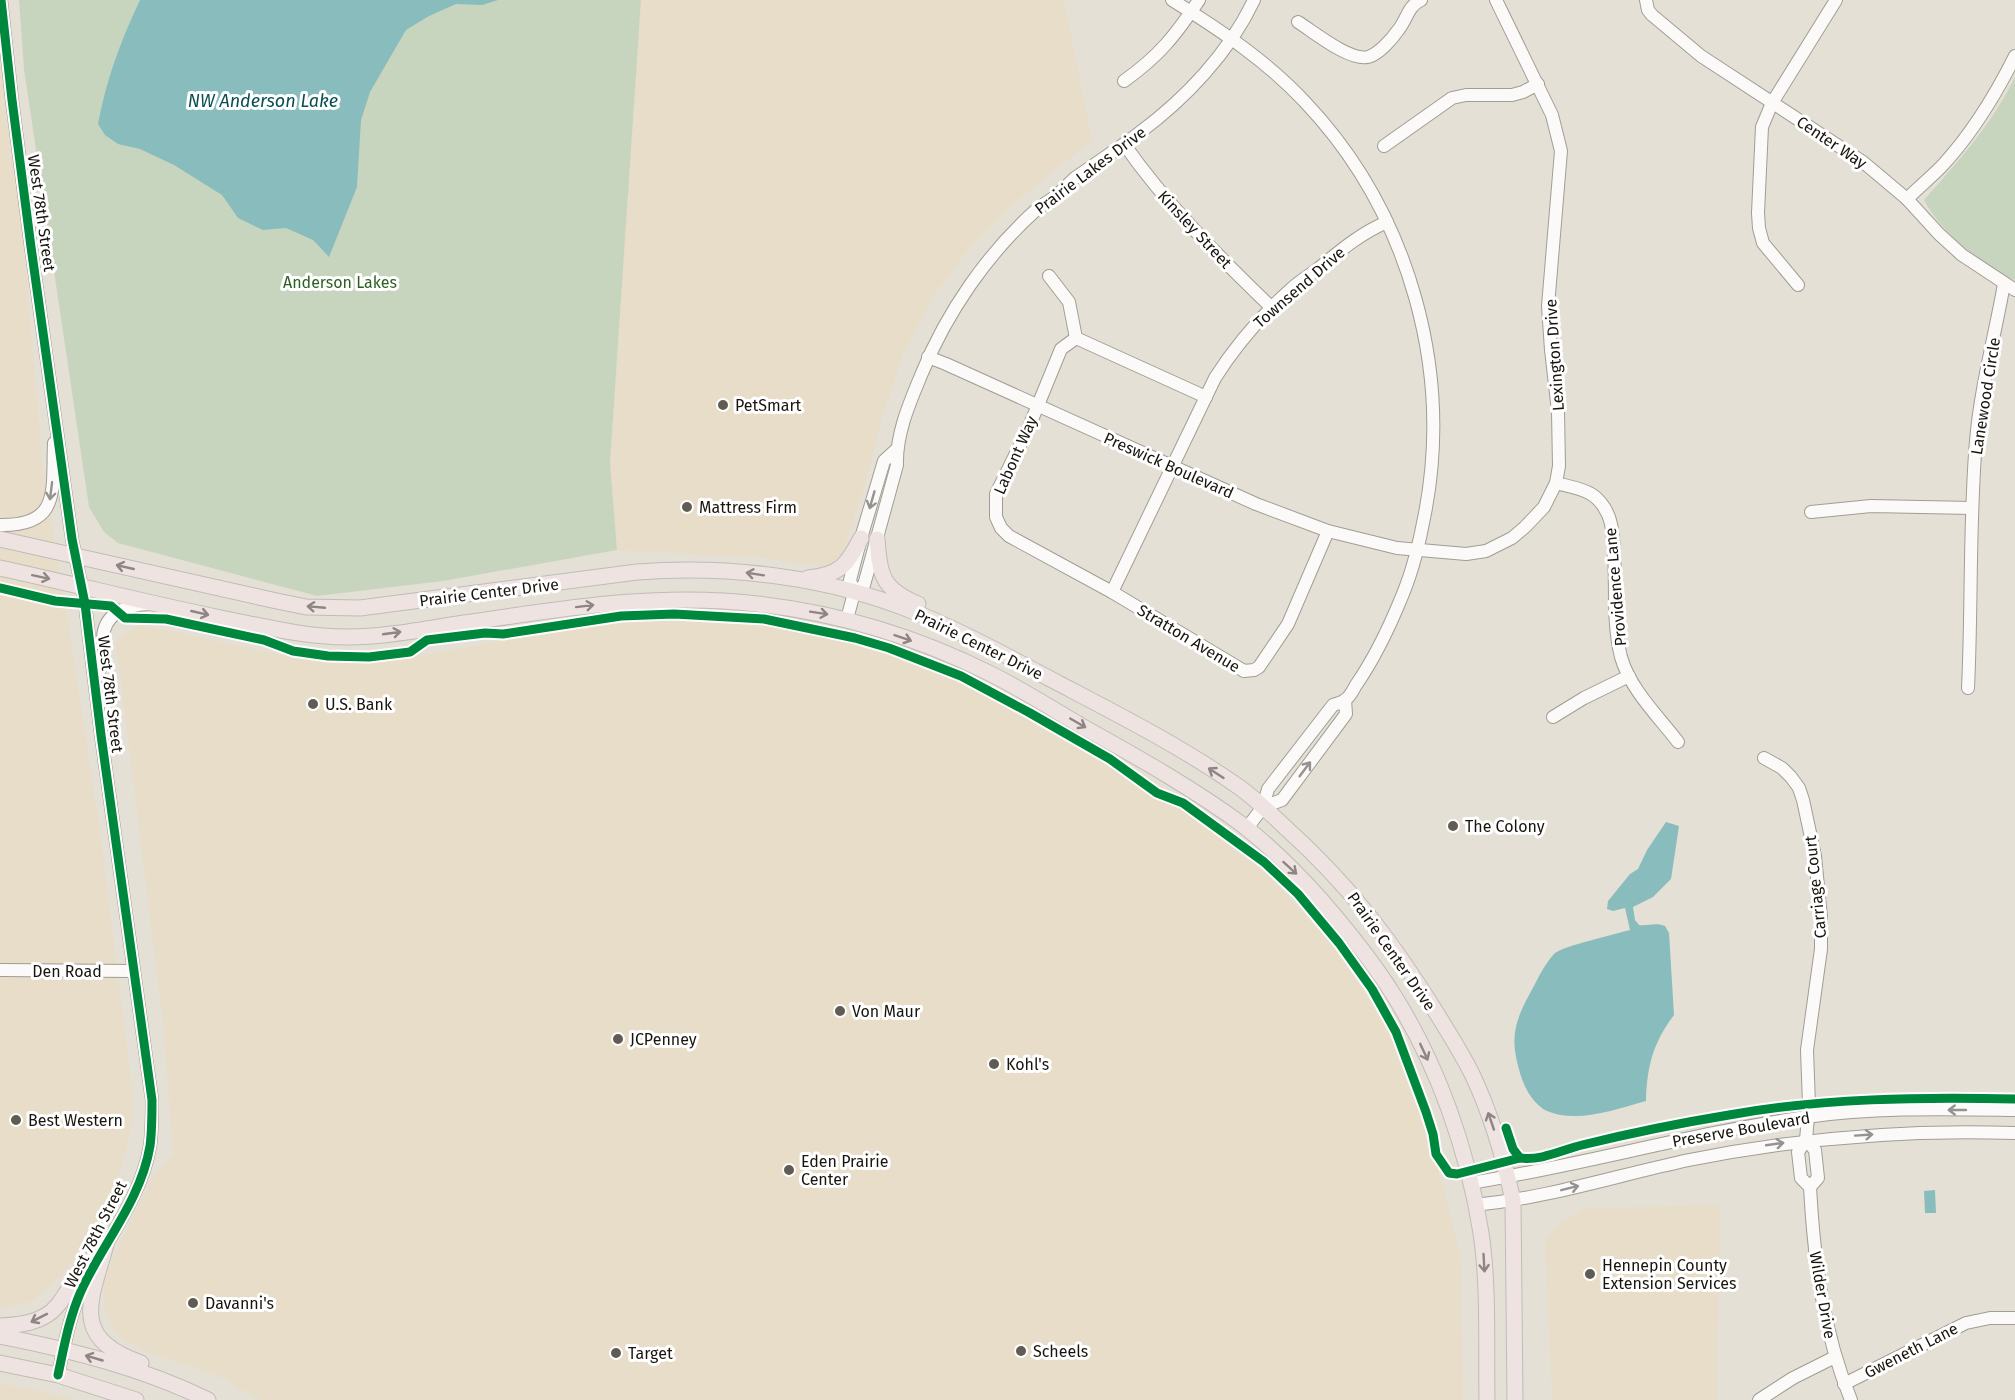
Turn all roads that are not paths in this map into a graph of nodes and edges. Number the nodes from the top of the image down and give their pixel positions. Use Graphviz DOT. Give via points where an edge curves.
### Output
graph roads {
  1 [pos="1,0"];
  2 [pos="1172,0"];
  3 [pos="1199,0"];
  4 [pos="1254,0"];
  5 [pos="1421,0"];
  6 [pos="1496,0"];
  7 [pos="1646,0"];
  8 [pos="1836,0"];
  9 [pos="1191,11"];
  10 [pos="1298,22"];
  11 [pos="1231,39"];
  12 [pos="2015,56"];
  13 [pos="1124,81"];
  14 [pos="1538,84"];
  15 [pos="1772,103"];
  16 [pos="1124,144"];
  17 [pos="1384,146"];
  18 [pos="1907,199"];
  19 [pos="1387,222"];
  20 [pos="1049,276"];
  21 [pos="1798,285"];
  22 [pos="2010,287"];
  23 [pos="1272,308"];
  24 [pos="1076,338"];
  25 [pos="928,357"];
  26 [pos="1206,397"];
  27 [pos="1037,405"];
  28 [pos="55,412"];
  29 [pos="1173,466"];
  30 [pos="1556,483"];
  31 [pos="1972,508"];
  32 [pos="1811,512"];
  33 [pos="0,525"];
  34 [pos="1328,531"];
  35 [pos="0,538"];
  36 [pos="869,539"];
  37 [pos="1418,550"];
  38 [pos="76,556"];
  39 [pos="0,568"];
  40 [pos="790,579"];
  41 [pos="81,586"];
  42 [pos="1112,592"];
  43 [pos="854,593"];
  44 [pos="158,604"];
  45 [pos="847,619"];
  46 [pos="1005,655"];
  47 [pos="1629,676"];
  48 [pos="94,683"];
  49 [pos="1968,688"];
  50 [pos="1345,700"];
  51 [pos="1553,717"];
  52 [pos="1677,741"];
  53 [pos="1764,758"];
  54 [pos="1263,807"];
  55 [pos="1247,828"];
  56 [pos="0,970"];
  57 [pos="134,971"];
  58 [pos="2015,1110"];
  59 [pos="1807,1116"];
  60 [pos="2015,1133"];
  61 [pos="1806,1140"];
  62 [pos="1508,1177"];
  63 [pos="1471,1184"];
  64 [pos="1513,1201"];
  65 [pos="1475,1205"];
  66 [pos="106,1245"];
  67 [pos="2015,1318"];
  68 [pos="0,1326"];
  69 [pos="0,1336"];
  70 [pos="63,1349"];
  71 [pos="1835,1358"];
  72 [pos="0,1363"];
  73 [pos="58,1375"];
  74 [pos="1844,1384"];
  75 [pos="180,1387"];
  76 [pos="136,1400"];
  77 [pos="208,1400"];
  78 [pos="1487,1400"];
  79 [pos="1515,1400"];
  80 [pos="1759,1400"];
  81 [pos="1851,1400"];
  1 -- 28 [label="street, West 78th Street"];
  2 -- 9 [label="street"];
  3 -- 9 [label="street"];
  4 -- 11 [label="street, Prairie Lakes Drive"];
  5 -- 10 [label="street" via="1413,4 1393,36 1368,57 1348,54"];
  6 -- 14 [label="street, Lexington Drive"];
  7 -- 15 [label="street, Center Way" via="1652,15 1694,51"];
  8 -- 15 [label="street"];
  9 -- 11 [label="street"];
  9 -- 13 [label="street" via="1174,37"];
  11 -- 16 [label="street, Prairie Lakes Drive" via="1171,108"];
  11 -- 19 [label="street" via="1298,95 1335,136"];
  12 -- 18 [label="street" via="1986,110 1965,139"];
  14 -- 17 [label="street" via="1512,95 1452,98"];
  14 -- 30 [label="street, Lexington Drive" via="1552,115 1561,151 1548,306 1559,439"];
  15 -- 18 [label="street, Center Way" via="1863,162"];
  15 -- 21 [label="street" via="1762,127 1759,228 1763,243"];
  16 -- 23 [label="street, Kinsley Street" via="1149,180"];
  16 -- 25 [label="street, Prairie Lakes Drive" via="1038,209 1004,242 968,288"];
  18 -- 22 [label="street, Center Way" via="1962,255"];
  19 -- 23 [label="street, Townsend Drive" via="1350,243"];
  19 -- 37 [label="street" via="1406,266 1429,361 1432,456"];
  20 -- 24 [label="street" via="1069,302"];
  22 -- 31 [label="street, Lanewood Circle" via="1977,428"];
  23 -- 26 [label="street, Townsend Drive" via="1230,353"];
  24 -- 26 [label="street"];
  24 -- 27 [label="street, Labont Way" via="1061,349"];
  25 -- 27 [label="street, Preswick Boulevard"];
  25 -- 36 [label="street, Prairie Lakes Drive" via="911,400 897,449 897,465"];
  26 -- 29 [label="street, Townsend Drive"];
  27 -- 29 [label="street, Preswick Boulevard"];
  27 -- 42 [label="street, Labont Way" via="996,494 996,517 1009,536"];
  28 -- 33 [label="street, one-way" via="49,503 36,520"];
  28 -- 38 [label="street, West 78th Street"];
  29 -- 34 [label="street, Preswick Boulevard"];
  29 -- 42 [label="street, Townsend Drive"];
  30 -- 37 [label="street, Lexington Drive" via="1544,507 1525,527 1486,551 1466,554"];
  30 -- 47 [label="street, Providence Lane" via="1592,494 1611,522 1618,637"];
  31 -- 32 [label="street" via="1871,506"];
  31 -- 49 [label="street, Lanewood Circle"];
  34 -- 37 [label="street, Preswick Boulevard"];
  34 -- 42 [label="street, Stratton Avenue" via="1288,624 1254,670 1244,671"];
  35 -- 38 [label="main road, Prairie Center Drive"];
  36 -- 40 [label="main road" via="839,570 824,577"];
  36 -- 43 [label="street, Prairie Lakes Drive" via="864,585"];
  36 -- 46 [label="main road" via="882,576 894,592 955,619"];
  37 -- 50 [label="street" via="1387,633"];
  40 -- 38 [label="main road, Prairie Center Drive, one-way" via="744,572 664,570 379,607 335,609 306,607"];
  38 -- 41 [label="street, West 78th Street"];
  39 -- 41 [label="main road, Prairie Center Drive, one-way"];
  40 -- 43 [label="main road, Prairie Center Drive"];
  41 -- 44 [label="main road, Prairie Center Drive"];
  41 -- 48 [label="street, West 78th Street"];
  43 -- 45 [label="street, Prairie Lakes Drive"];
  43 -- 46 [label="main road, Prairie Center Drive" via="914,612"];
  44 -- 45 [label="main road, Prairie Center Drive, one-way" via="301,634 351,637 651,600 723,600"];
  44 -- 48 [label="street" via="125,607 112,617 104,629 105,656"];
  45 -- 55 [label="main road, Prairie Center Drive, one-way" via="936,649 993,675 1193,791"];
  54 -- 46 [label="main road, Prairie Center Drive, one-way" via="1241,788 1171,743"];
  47 -- 51 [label="street"];
  47 -- 52 [label="street, Providence Lane"];
  48 -- 57 [label="street, West 78th Street"];
  50 -- 54 [label="street" via="1333,705 1268,789"];
  54 -- 50 [label="street, one-way" via="1282,800 1347,714"];
  53 -- 59 [label="street, Carriage Court" via="1782,768 1799,788 1815,856 1821,949 1807,1050"];
  54 -- 55 [label="street"];
  62 -- 54 [label="main road, Prairie Center Drive, one-way" via="1472,1074 1411,972 1348,888"];
  55 -- 63 [label="main road, Prairie Center Drive, one-way" via="1300,876 1345,928 1397,999 1434,1075"];
  56 -- 57 [label="street, Den Road"];
  57 -- 66 [label="street, West 78th Street" via="152,1101 150,1147 142,1176"];
  58 -- 59 [label="street, Preserve Boulevard, one-way" via="1909,1109"];
  59 -- 61 [label="street, Carriage Court"];
  59 -- 62 [label="street, Preserve Boulevard"];
  61 -- 60 [label="street, Preserve Boulevard, one-way" via="1941,1131"];
  64 -- 61 [label="street, Preserve Boulevard, one-way" via="1681,1162"];
  61 -- 71 [label="street, Wilder Drive" via="1798,1152 1801,1178 1810,1187 1815,1253"];
  62 -- 63 [label="street, Preserve Boulevard"];
  62 -- 64 [label="main road, Prairie Center Drive"];
  63 -- 65 [label="main road, Prairie Center Drive"];
  64 -- 65 [label="street, Preserve Boulevard"];
  64 -- 79 [label="main road, Prairie Center Drive"];
  65 -- 78 [label="main road, Prairie Center Drive, one-way" via="1484,1258"];
  66 -- 68 [label="main road, one-way" via="81,1270 56,1308 30,1323"];
  66 -- 70 [label="street, West 78th Street" via="81,1292"];
  66 -- 75 [label="main road" via="90,1300 91,1323 96,1334 128,1359 165,1371"];
  67 -- 74 [label="street, Gweneth Lane" via="1966,1323"];
  69 -- 70 [label="main road"];
  70 -- 73 [label="street, West 78th Street"];
  75 -- 70 [label="main road, one-way"];
  71 -- 74 [label="street, Wilder Drive"];
  71 -- 80 [label="street"];
  72 -- 73 [label="main road"];
  73 -- 76 [label="main road"];
  74 -- 81 [label="street, Wilder Drive"];
  75 -- 77 [label="main road"];
}
